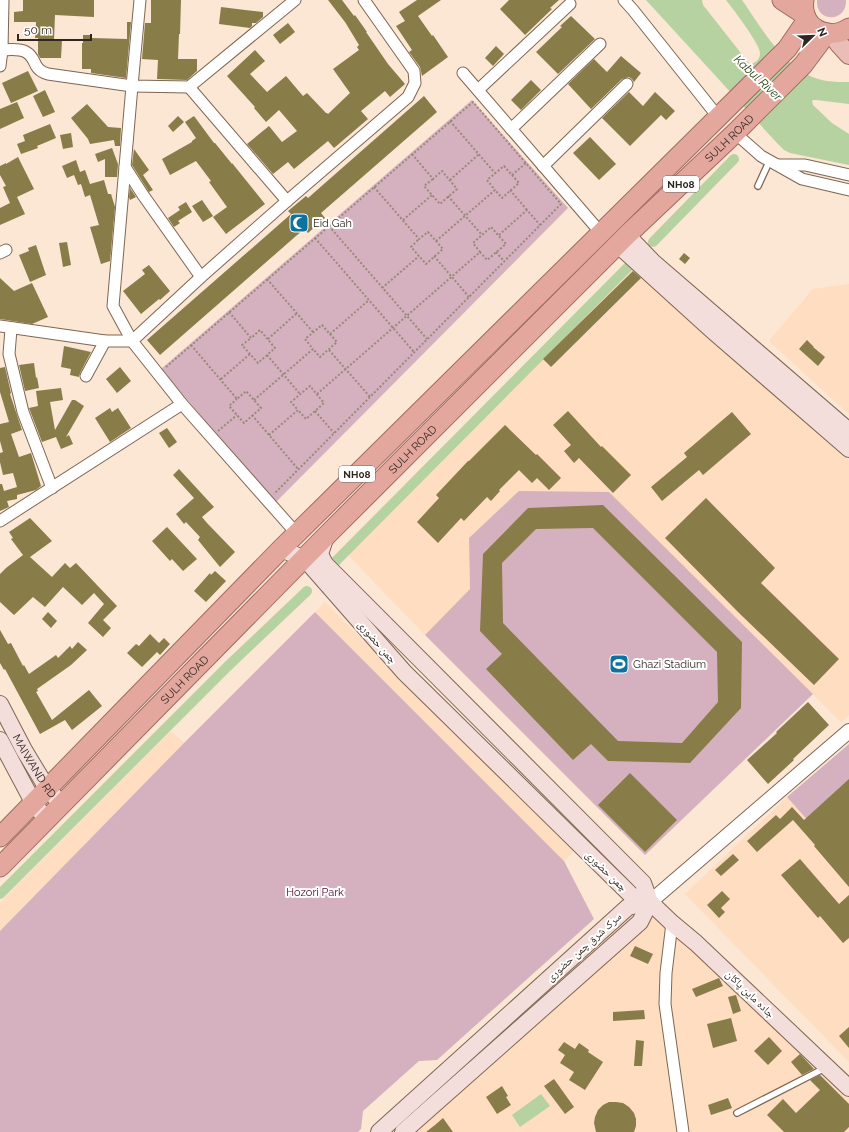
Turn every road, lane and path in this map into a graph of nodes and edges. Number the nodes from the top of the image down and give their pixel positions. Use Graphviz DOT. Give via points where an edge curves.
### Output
graph roads {
  1 [pos="2,0"];
  2 [pos="140,0"];
  3 [pos="295,0"];
  4 [pos="364,0"];
  5 [pos="624,0"];
  6 [pos="782,0"];
  7 [pos="570,4"];
  8 [pos="805,12"];
  9 [pos="836,32"];
  10 [pos="600,44"];
  11 [pos="1,50"];
  12 [pos="849,55"];
  13 [pos="0,66"];
  14 [pos="463,73"];
  15 [pos="627,84"];
  16 [pos="132,86"];
  17 [pos="189,87"];
  18 [pos="478,90"];
  19 [pos="719,118"];
  20 [pos="450,122"];
  21 [pos="511,129"];
  22 [pos="735,133"];
  23 [pos="412,154"];
  24 [pos="479,154"];
  25 [pos="526,163"];
  26 [pos="773,163"];
  27 [pos="543,166"];
  28 [pos="125,167"];
  29 [pos="495,173"];
  30 [pos="512,175"];
  31 [pos="849,175"];
  32 [pos="433,179"];
  33 [pos="450,180"];
  34 [pos="758,186"];
  35 [pos="374,187"];
  36 [pos="495,190"];
  37 [pos="510,190"];
  38 [pos="849,190"];
  39 [pos="432,195"];
  40 [pos="448,196"];
  41 [pos="287,201"];
  42 [pos="527,210"];
  43 [pos="465,216"];
  44 [pos="403,220"];
  45 [pos="540,225"];
  46 [pos="329,226"];
  47 [pos="600,233"];
  48 [pos="482,235"];
  49 [pos="499,235"];
  50 [pos="315,238"];
  51 [pos="419,239"];
  52 [pos="622,240"];
  53 [pos="436,241"];
  54 [pos="480,252"];
  55 [pos="496,252"];
  56 [pos="419,256"];
  57 [pos="434,256"];
  58 [pos="504,261"];
  59 [pos="201,277"];
  60 [pos="452,277"];
  61 [pos="267,279"];
  62 [pos="382,288"];
  63 [pos="469,297"];
  64 [pos="369,300"];
  65 [pos="229,312"];
  66 [pos="297,313"];
  67 [pos="407,315"];
  68 [pos="5,327"];
  69 [pos="393,327"];
  70 [pos="313,332"];
  71 [pos="330,334"];
  72 [pos="251,338"];
  73 [pos="268,339"];
  74 [pos="427,339"];
  75 [pos="105,340"];
  76 [pos="132,341"];
  77 [pos="191,345"];
  78 [pos="313,349"];
  79 [pos="328,350"];
  80 [pos="415,352"];
  81 [pos="250,354"];
  82 [pos="267,355"];
  83 [pos="165,368"];
  84 [pos="345,369"];
  85 [pos="283,374"];
  86 [pos="86,376"];
  87 [pos="221,379"];
  88 [pos="300,394"];
  89 [pos="317,394"];
  90 [pos="370,397"];
  91 [pos="238,399"];
  92 [pos="254,400"];
  93 [pos="182,404"];
  94 [pos="298,410"];
  95 [pos="315,411"];
  96 [pos="237,415"];
  97 [pos="252,416"];
  98 [pos="218,431"];
  99 [pos="849,431"];
  100 [pos="334,434"];
  101 [pos="269,436"];
  102 [pos="849,449"];
  103 [pos="299,469"];
  104 [pos="359,472"];
  105 [pos="382,480"];
  106 [pos="52,488"];
  107 [pos="273,495"];
  108 [pos="0,521"];
  109 [pos="297,534"];
  110 [pos="326,536"];
  111 [pos="281,549"];
  112 [pos="305,559"];
  113 [pos="0,704"];
  114 [pos="849,731"];
  115 [pos="2,750"];
  116 [pos="47,788"];
  117 [pos="33,802"];
  118 [pos="61,804"];
  119 [pos="46,819"];
  120 [pos="0,837"];
  121 [pos="0,867"];
  122 [pos="650,902"];
  123 [pos="672,923"];
  124 [pos="827,1067"];
  125 [pos="849,1088"];
  126 [pos="737,1113"];
  127 [pos="379,1132"];
  128 [pos="403,1132"];
  129 [pos="683,1132"];
  1 -- 11 [label="street"];
  2 -- 16 [label="street"];
  3 -- 17 [label="street"];
  4 -- 41 [label="street" via="414,71 415,83 408,97"];
  5 -- 19 [label="street"];
  6 -- 8 [label="highway"];
  7 -- 18 [label="street"];
  8 -- 9 [label="highway" via="812,26 819,31"];
  8 -- 19 [label="highway, SULH ROAD / NH08" via="787,49"];
  9 -- 12 [label="main road" via="839,44"];
  9 -- 22 [label="highway, SULH ROAD / NH08"];
  10 -- 21 [label="street"];
  11 -- 13 [label="street"];
  11 -- 16 [label="street" via="25,51 41,72"];
  14 -- 18 [label="street"];
  15 -- 27 [label="street"];
  16 -- 17 [label="street"];
  16 -- 28 [label="street"];
  17 -- 41 [label="street"];
  18 -- 21 [label="street"];
  19 -- 47 [label="highway, SULH ROAD / NH08"];
  20 -- 23 [label="path"];
  20 -- 24 [label="path"];
  20 -- 25 [label="path" via="472,102"];
  21 -- 27 [label="street"];
  22 -- 26 [label="street"];
  22 -- 52 [label="highway, SULH ROAD / NH08"];
  23 -- 32 [label="path"];
  23 -- 35 [label="path"];
  24 -- 29 [label="path"];
  24 -- 33 [label="path"];
  25 -- 30 [label="path"];
  25 -- 45 [label="path" via="561,204"];
  26 -- 31 [label="street" via="805,165"];
  26 -- 34 [label="lane"];
  26 -- 38 [label="street" via="802,179"];
  27 -- 47 [label="street"];
  28 -- 59 [label="street"];
  28 -- 76 [label="street" via="113,306"];
  29 -- 30 [label="path" via="504,166"];
  29 -- 36 [label="path" via="487,180"];
  30 -- 37 [label="path" via="519,183"];
  32 -- 33 [label="path" via="442,171"];
  32 -- 39 [label="path" via="424,186"];
  33 -- 40 [label="path" via="457,189"];
  35 -- 44 [label="path"];
  35 -- 46 [label="path"];
  36 -- 37 [label="path" via="502,198"];
  36 -- 43 [label="path"];
  37 -- 42 [label="path"];
  39 -- 40 [label="path" via="440,204"];
  39 -- 44 [label="path"];
  40 -- 43 [label="path"];
  41 -- 59 [label="street"];
  42 -- 45 [label="path"];
  42 -- 49 [label="path"];
  43 -- 48 [label="path"];
  43 -- 53 [label="path"];
  44 -- 51 [label="path"];
  45 -- 58 [label="path"];
  46 -- 50 [label="path"];
  46 -- 62 [label="path"];
  47 -- 104 [label="highway, SULH ROAD / NH08"];
  48 -- 49 [label="path" via="491,227"];
  48 -- 54 [label="path" via="473,243"];
  49 -- 55 [label="path" via="506,244"];
  50 -- 61 [label="path"];
  50 -- 64 [label="path"];
  51 -- 53 [label="path" via="428,232"];
  51 -- 56 [label="path" via="411,247"];
  52 -- 99 [label="main road" via="653,262"];
  52 -- 102 [label="main road" via="713,331"];
  52 -- 105 [label="highway, SULH ROAD / NH08"];
  53 -- 57 [label="path" via="442,249"];
  54 -- 55 [label="path" via="488,260"];
  54 -- 60 [label="path"];
  55 -- 58 [label="path"];
  56 -- 57 [label="path" via="426,264"];
  56 -- 62 [label="path"];
  57 -- 60 [label="path"];
  58 -- 63 [label="path"];
  59 -- 76 [label="street"];
  60 -- 63 [label="path"];
  60 -- 67 [label="path"];
  61 -- 65 [label="path"];
  61 -- 66 [label="path"];
  62 -- 67 [label="path"];
  63 -- 74 [label="path"];
  64 -- 69 [label="path"];
  64 -- 71 [label="path"];
  65 -- 72 [label="path"];
  65 -- 77 [label="path"];
  66 -- 70 [label="path"];
  66 -- 73 [label="path"];
  67 -- 69 [label="path"];
  67 -- 74 [label="path"];
  68 -- 75 [label="street"];
  68 -- 106 [label="street" via="23,412"];
  69 -- 80 [label="path"];
  69 -- 84 [label="path"];
  70 -- 71 [label="path" via="322,325"];
  70 -- 78 [label="path" via="305,339"];
  71 -- 79 [label="path" via="337,342"];
  72 -- 73 [label="path" via="260,330"];
  72 -- 81 [label="path" via="242,345"];
  73 -- 82 [label="path" via="275,348"];
  74 -- 80 [label="path"];
  75 -- 76 [label="street"];
  75 -- 86 [label="street"];
  76 -- 93 [label="street"];
  77 -- 83 [label="path"];
  77 -- 87 [label="path"];
  78 -- 79 [label="path" via="320,357"];
  78 -- 85 [label="path"];
  79 -- 84 [label="path"];
  80 -- 90 [label="path"];
  81 -- 82 [label="path" via="258,363"];
  81 -- 87 [label="path"];
  82 -- 85 [label="path"];
  84 -- 89 [label="path"];
  84 -- 90 [label="path"];
  85 -- 88 [label="path"];
  85 -- 92 [label="path"];
  87 -- 91 [label="path"];
  88 -- 89 [label="path" via="310,386"];
  88 -- 94 [label="path" via="291,402"];
  89 -- 95 [label="path" via="324,403"];
  90 -- 100 [label="path"];
  91 -- 92 [label="path" via="246,391"];
  91 -- 96 [label="path" via="229,406"];
  92 -- 97 [label="path" via="261,408"];
  93 -- 106 [label="street"];
  93 -- 109 [label="street"];
  94 -- 95 [label="path" via="306,419"];
  94 -- 101 [label="path"];
  95 -- 100 [label="path"];
  96 -- 97 [label="path" via="244,423"];
  96 -- 98 [label="path"];
  97 -- 101 [label="path"];
  100 -- 103 [label="path"];
  101 -- 103 [label="path"];
  103 -- 107 [label="path"];
  104 -- 105 [label="highway"];
  104 -- 109 [label="highway, SULH ROAD / NH08"];
  105 -- 110 [label="highway, SULH ROAD / NH08"];
  106 -- 108 [label="street"];
  109 -- 111 [label="highway, SULH ROAD / NH08"];
  110 -- 112 [label="highway, SULH ROAD / NH08"];
  110 -- 122 [label="main road, چمن حضوری" via="320,554 325,564 643,883"];
  111 -- 112 [label="main road, چمن حضوری"];
  111 -- 116 [label="highway, SULH ROAD / NH08"];
  112 -- 118 [label="highway, SULH ROAD / NH08"];
  112 -- 122 [label="main road, چمن حضوری" via="404,672 631,895"];
  113 -- 116 [label="main road, MAIWAND RD"];
  114 -- 122 [label="street"];
  115 -- 117 [label="main road, MAIWAND RD"];
  116 -- 117 [label="highway, SULH ROAD / NH08"];
  116 -- 118 [label="main road, MAIWAND RD"];
  117 -- 119 [label="main road, MAIWAND RD"];
  117 -- 120 [label="highway, SULH ROAD / NH08"];
  118 -- 119 [label="highway, SULH ROAD / NH08"];
  119 -- 121 [label="highway, SULH ROAD / NH08"];
  122 -- 123 [label="main road, جاده ماین پاکان"];
  122 -- 127 [label="main road, سرک شرق چمن حضوری" via="628,907"];
  122 -- 128 [label="main road, سرک شرق چمن حضوری" via="640,922"];
  123 -- 124 [label="main road, جاده ماین پاکان"];
  123 -- 129 [label="street" via="665,1004"];
  124 -- 125 [label="main road, جاده ماین پاکان"];
  124 -- 126 [label="lane"];
}
